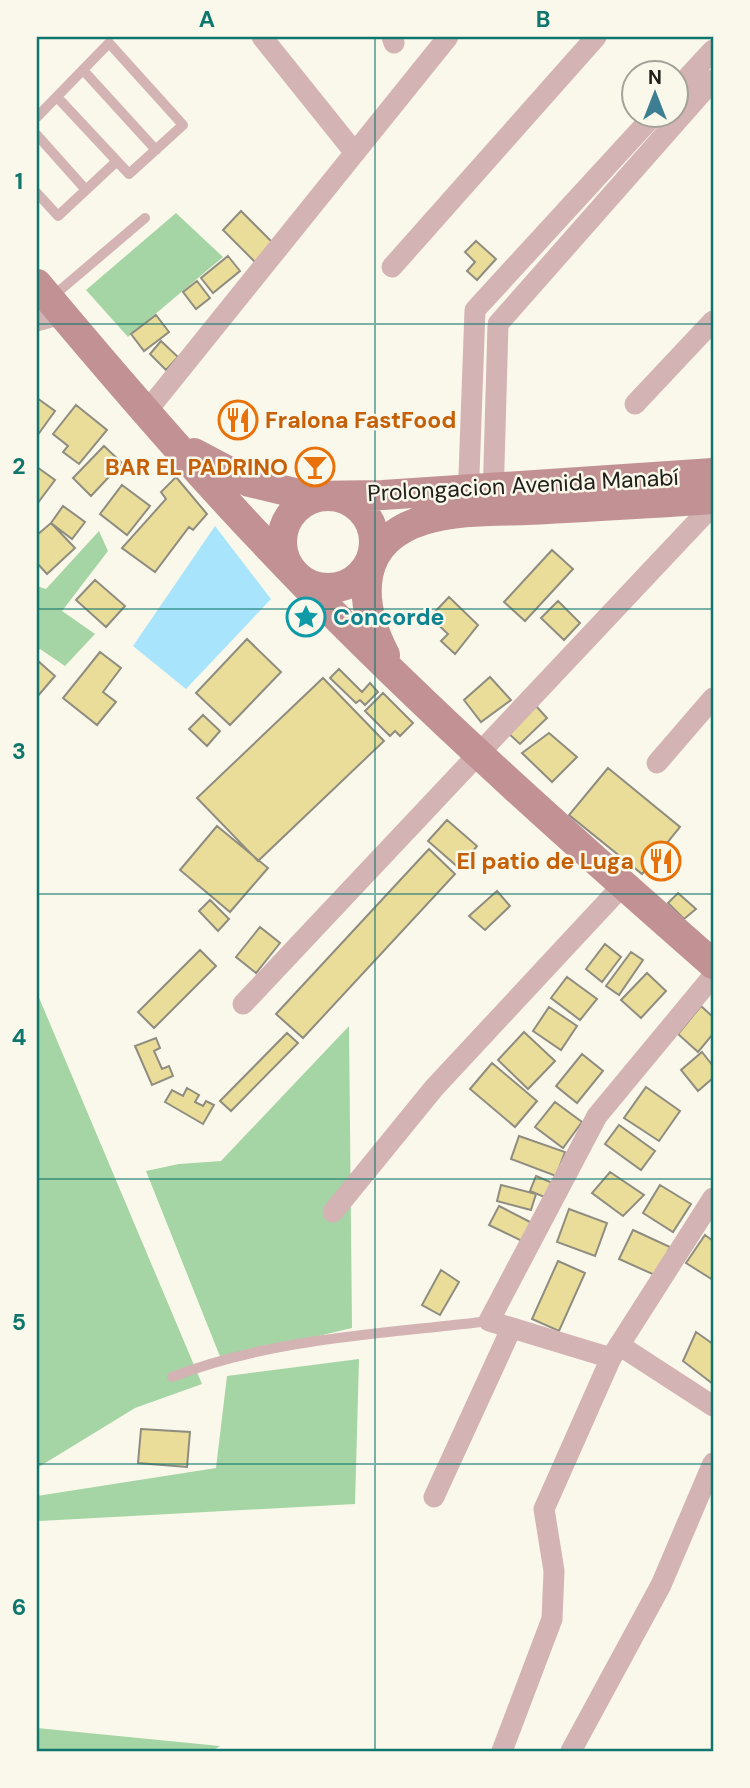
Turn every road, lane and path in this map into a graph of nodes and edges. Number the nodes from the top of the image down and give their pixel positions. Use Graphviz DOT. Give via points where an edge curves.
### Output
graph roads {
  1 [pos="262,37"];
  2 [pos="448,37"];
  3 [pos="596,37"];
  4 [pos="713,50"];
  5 [pos="83,70"];
  6 [pos="690,76"];
  7 [pos="713,80"];
  8 [pos="57,97"];
  9 [pos="37,117"];
  10 [pos="640,130"];
  11 [pos="37,135"];
  12 [pos="41,149"];
  13 [pos="156,150"];
  14 [pos="355,153"];
  15 [pos="117,161"];
  16 [pos="86,190"];
  17 [pos="37,193"];
  18 [pos="145,218"];
  19 [pos="392,267"];
  20 [pos="46,304"];
  21 [pos="713,321"];
  22 [pos="635,404"];
  23 [pos="147,411"];
  24 [pos="713,473"];
  25 [pos="328,496"];
  26 [pos="713,499"];
  27 [pos="481,501"];
  28 [pos="713,505"];
  29 [pos="372,559"];
  30 [pos="296,575"];
  31 [pos="394,674"];
  32 [pos="713,698"];
  33 [pos="477,752"];
  34 [pos="657,763"];
  35 [pos="624,885"];
  36 [pos="713,964"];
  37 [pos="713,976"];
  38 [pos="243,1004"];
  39 [pos="713,1198"];
  40 [pos="333,1212"];
  41 [pos="489,1321"];
  42 [pos="511,1329"];
  43 [pos="615,1352"];
  44 [pos="172,1377"];
  45 [pos="713,1406"];
  46 [pos="713,1463"];
  47 [pos="434,1497"];
  48 [pos="502,1751"];
  49 [pos="571,1751"];
  1 -- 14 [label="street"];
  2 -- 14 [label="street"];
  3 -- 19 [label="street"];
  4 -- 6 [label="street"];
  5 -- 8 [label="lane"];
  5 -- 13 [label="lane"];
  5 -- 13 [label="lane" via="109,43 183,125"];
  7 -- 27 [label="street" via="498,324"];
  8 -- 9 [label="lane"];
  8 -- 15 [label="lane"];
  10 -- 27 [label="street" via="475,310"];
  11 -- 12 [label="lane"];
  12 -- 16 [label="lane"];
  13 -- 15 [label="lane" via="129,174"];
  14 -- 23 [label="street"];
  15 -- 16 [label="lane"];
  16 -- 17 [label="lane" via="58,216"];
  18 -- 20 [label="lane"];
  20 -- 23 [label="main road"];
  21 -- 22 [label="street"];
  23 -- 25 [label="main road" via="199,456 232,475 270,490"];
  23 -- 30 [label="main road"];
  24 -- 27 [label="main road, Prolongacion Avenida Manabí"];
  25 -- 27 [label="main road, Prolongacion Avenida Manabí"];
  25 -- 29 [label="main road" via="354,503 368,518 375,538"];
  25 -- 30 [label="main road" via="302,504 283,530 283,552"];
  26 -- 27 [label="main road, Prolongacion Avenida Manabí"];
  27 -- 29 [label="main road, Prolongacion Avenida Manabí" via="411,525 394,535"];
  28 -- 33 [label="street"];
  29 -- 30 [label="main road" via="360,576 341,587 320,587"];
  29 -- 31 [label="main road" via="366,605"];
  30 -- 31 [label="main road"];
  31 -- 33 [label="main road"];
  32 -- 34 [label="street"];
  33 -- 35 [label="main road"];
  33 -- 38 [label="street"];
  35 -- 36 [label="main road"];
  35 -- 40 [label="street" via="434,1088"];
  37 -- 41 [label="street" via="597,1116"];
  39 -- 43 [label="street"];
  41 -- 42 [label="street"];
  41 -- 44 [label="lane" via="311,1343 211,1362"];
  42 -- 43 [label="street"];
  42 -- 47 [label="street"];
  43 -- 45 [label="street"];
  43 -- 48 [label="street" via="544,1509 554,1571 552,1619"];
  46 -- 49 [label="street" via="661,1585"];
}
